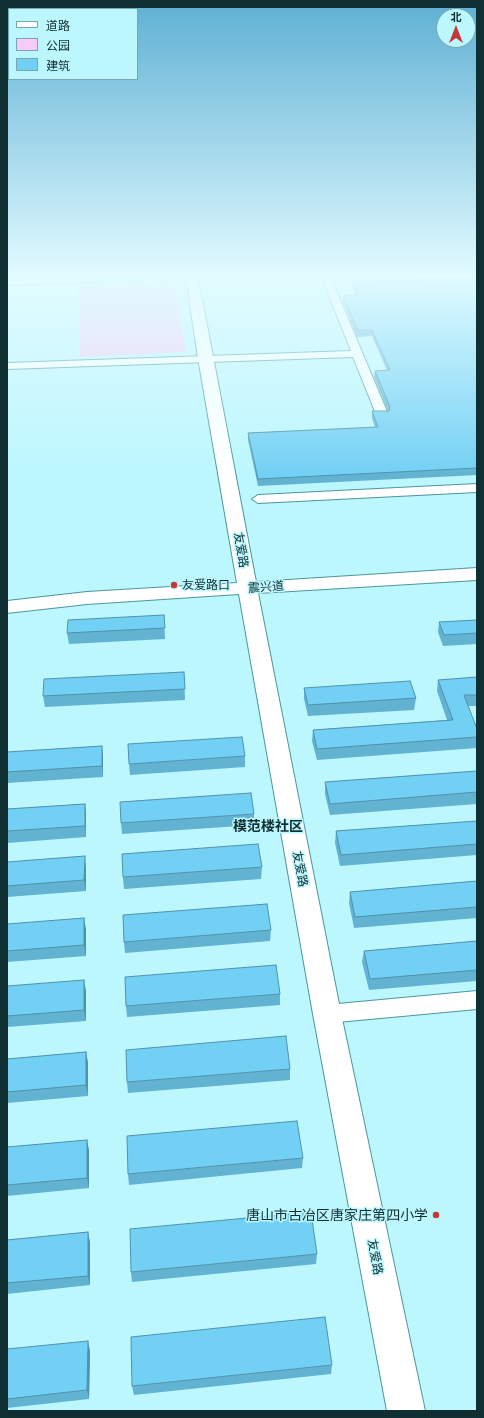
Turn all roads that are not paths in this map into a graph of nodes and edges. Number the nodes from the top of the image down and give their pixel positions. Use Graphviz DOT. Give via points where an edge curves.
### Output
graph roads {
  1 [pos="203,344"];
  2 [pos="353,344"];
  3 [pos="357,354"];
  4 [pos="205,358"];
  5 [pos="7,366"];
  6 [pos="382,414"];
  7 [pos="477,488"];
  8 [pos="258,499"];
  9 [pos="477,574"];
  10 [pos="248,588"];
  11 [pos="7,607"];
  12 [pos="477,1000"];
  13 [pos="327,1014"];
  14 [pos="406,1411"];
  1 -- 4 [label="street, 友爱路"];
  2 -- 3 [label="street"];
  3 -- 4 [label="street"];
  3 -- 6 [label="street"];
  4 -- 5 [label="street"];
  4 -- 10 [label="street, 友爱路"];
  7 -- 8 [label="street"];
  9 -- 10 [label="street, 震兴道"];
  10 -- 11 [label="street, 震兴道" via="87,598"];
  10 -- 13 [label="street, 友爱路"];
  12 -- 13 [label="street"];
  13 -- 14 [label="street, 友爱路"];
}
